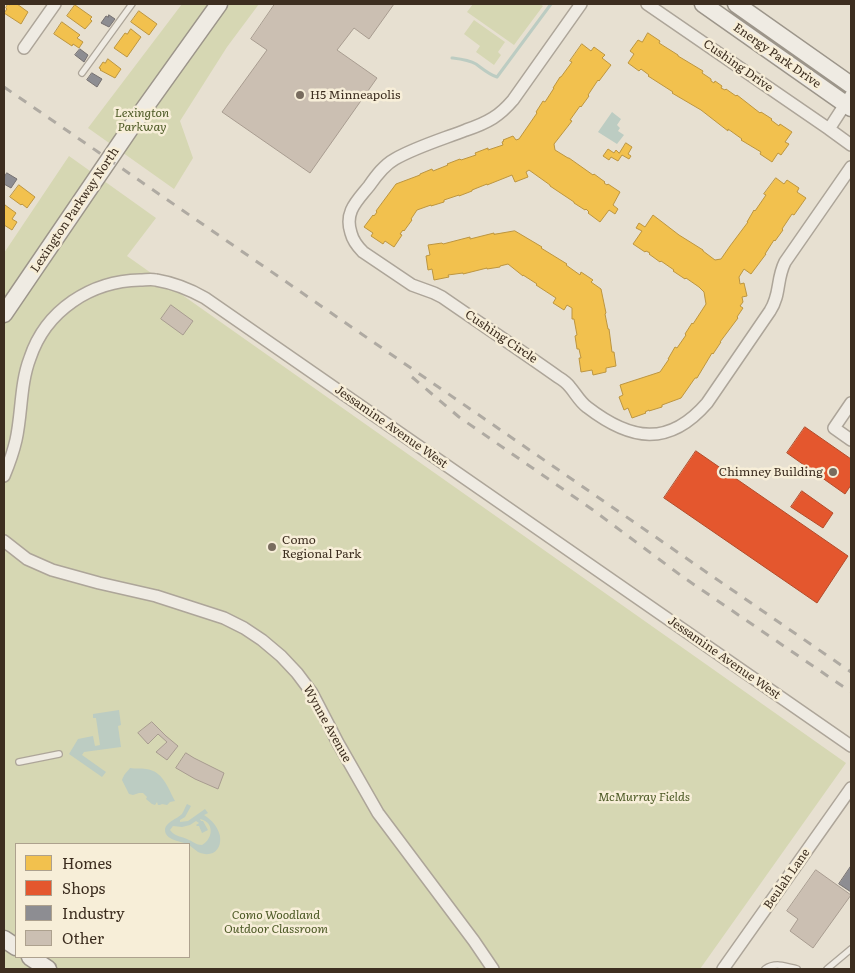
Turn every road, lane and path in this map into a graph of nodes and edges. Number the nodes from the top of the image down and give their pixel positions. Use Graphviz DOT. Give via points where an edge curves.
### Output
graph roads {
  1 [pos="55,4"];
  2 [pos="132,4"];
  3 [pos="581,4"];
  4 [pos="647,4"];
  5 [pos="703,4"];
  6 [pos="736,4"];
  7 [pos="216,5"];
  8 [pos="24,48"];
  9 [pos="82,73"];
  10 [pos="851,85"];
  11 [pos="850,101"];
  12 [pos="829,129"];
  13 [pos="851,145"];
  14 [pos="851,166"];
  15 [pos="4,314"];
  16 [pos="851,403"];
  17 [pos="851,440"];
  18 [pos="4,476"];
  19 [pos="4,541"];
  20 [pos="851,746"];
  21 [pos="59,754"];
  22 [pos="19,762"];
  23 [pos="851,788"];
  24 [pos="4,938"];
  25 [pos="15,946"];
  26 [pos="851,949"];
  27 [pos="32,958"];
  28 [pos="48,969"];
  29 [pos="493,969"];
  30 [pos="723,969"];
  31 [pos="765,969"];
  32 [pos="797,969"];
  33 [pos="827,969"];
  1 -- 8 [label="street"];
  2 -- 9 [label="lane"];
  3 -- 14 [label="street, Cushing Circle" via="503,110 481,124 387,164 354,206 348,220 352,237 362,252 412,285 442,297 547,369 569,386 586,407 612,425 636,433 656,434 673,430 698,412 770,311 778,296 785,262"];
  4 -- 12 [label="street, Cushing Drive"];
  5 -- 11 [label="main road, Energy Park Drive"];
  6 -- 10 [label="main road, Energy Park Drive"];
  7 -- 15 [label="main road, Lexington Parkway North"];
  11 -- 12 [label="street"];
  12 -- 13 [label="street"];
  16 -- 17 [label="street" via="834,428"];
  18 -- 20 [label="street, Jessamine Avenue West" via="16,439 28,363 37,341 54,318 80,297 116,282 154,280 177,284 213,304"];
  19 -- 29 [label="street, Wynne Avenue" via="27,559 52,570 156,596 224,618 244,628 281,656 312,693 378,813"];
  21 -- 22 [label="lane"];
  23 -- 30 [label="street, Beulah Lane"];
  24 -- 25 [label="main road"];
  26 -- 33 [label="lane"];
  27 -- 28 [label="main road"];
  31 -- 32 [label="lane" via="780,965"];
}
